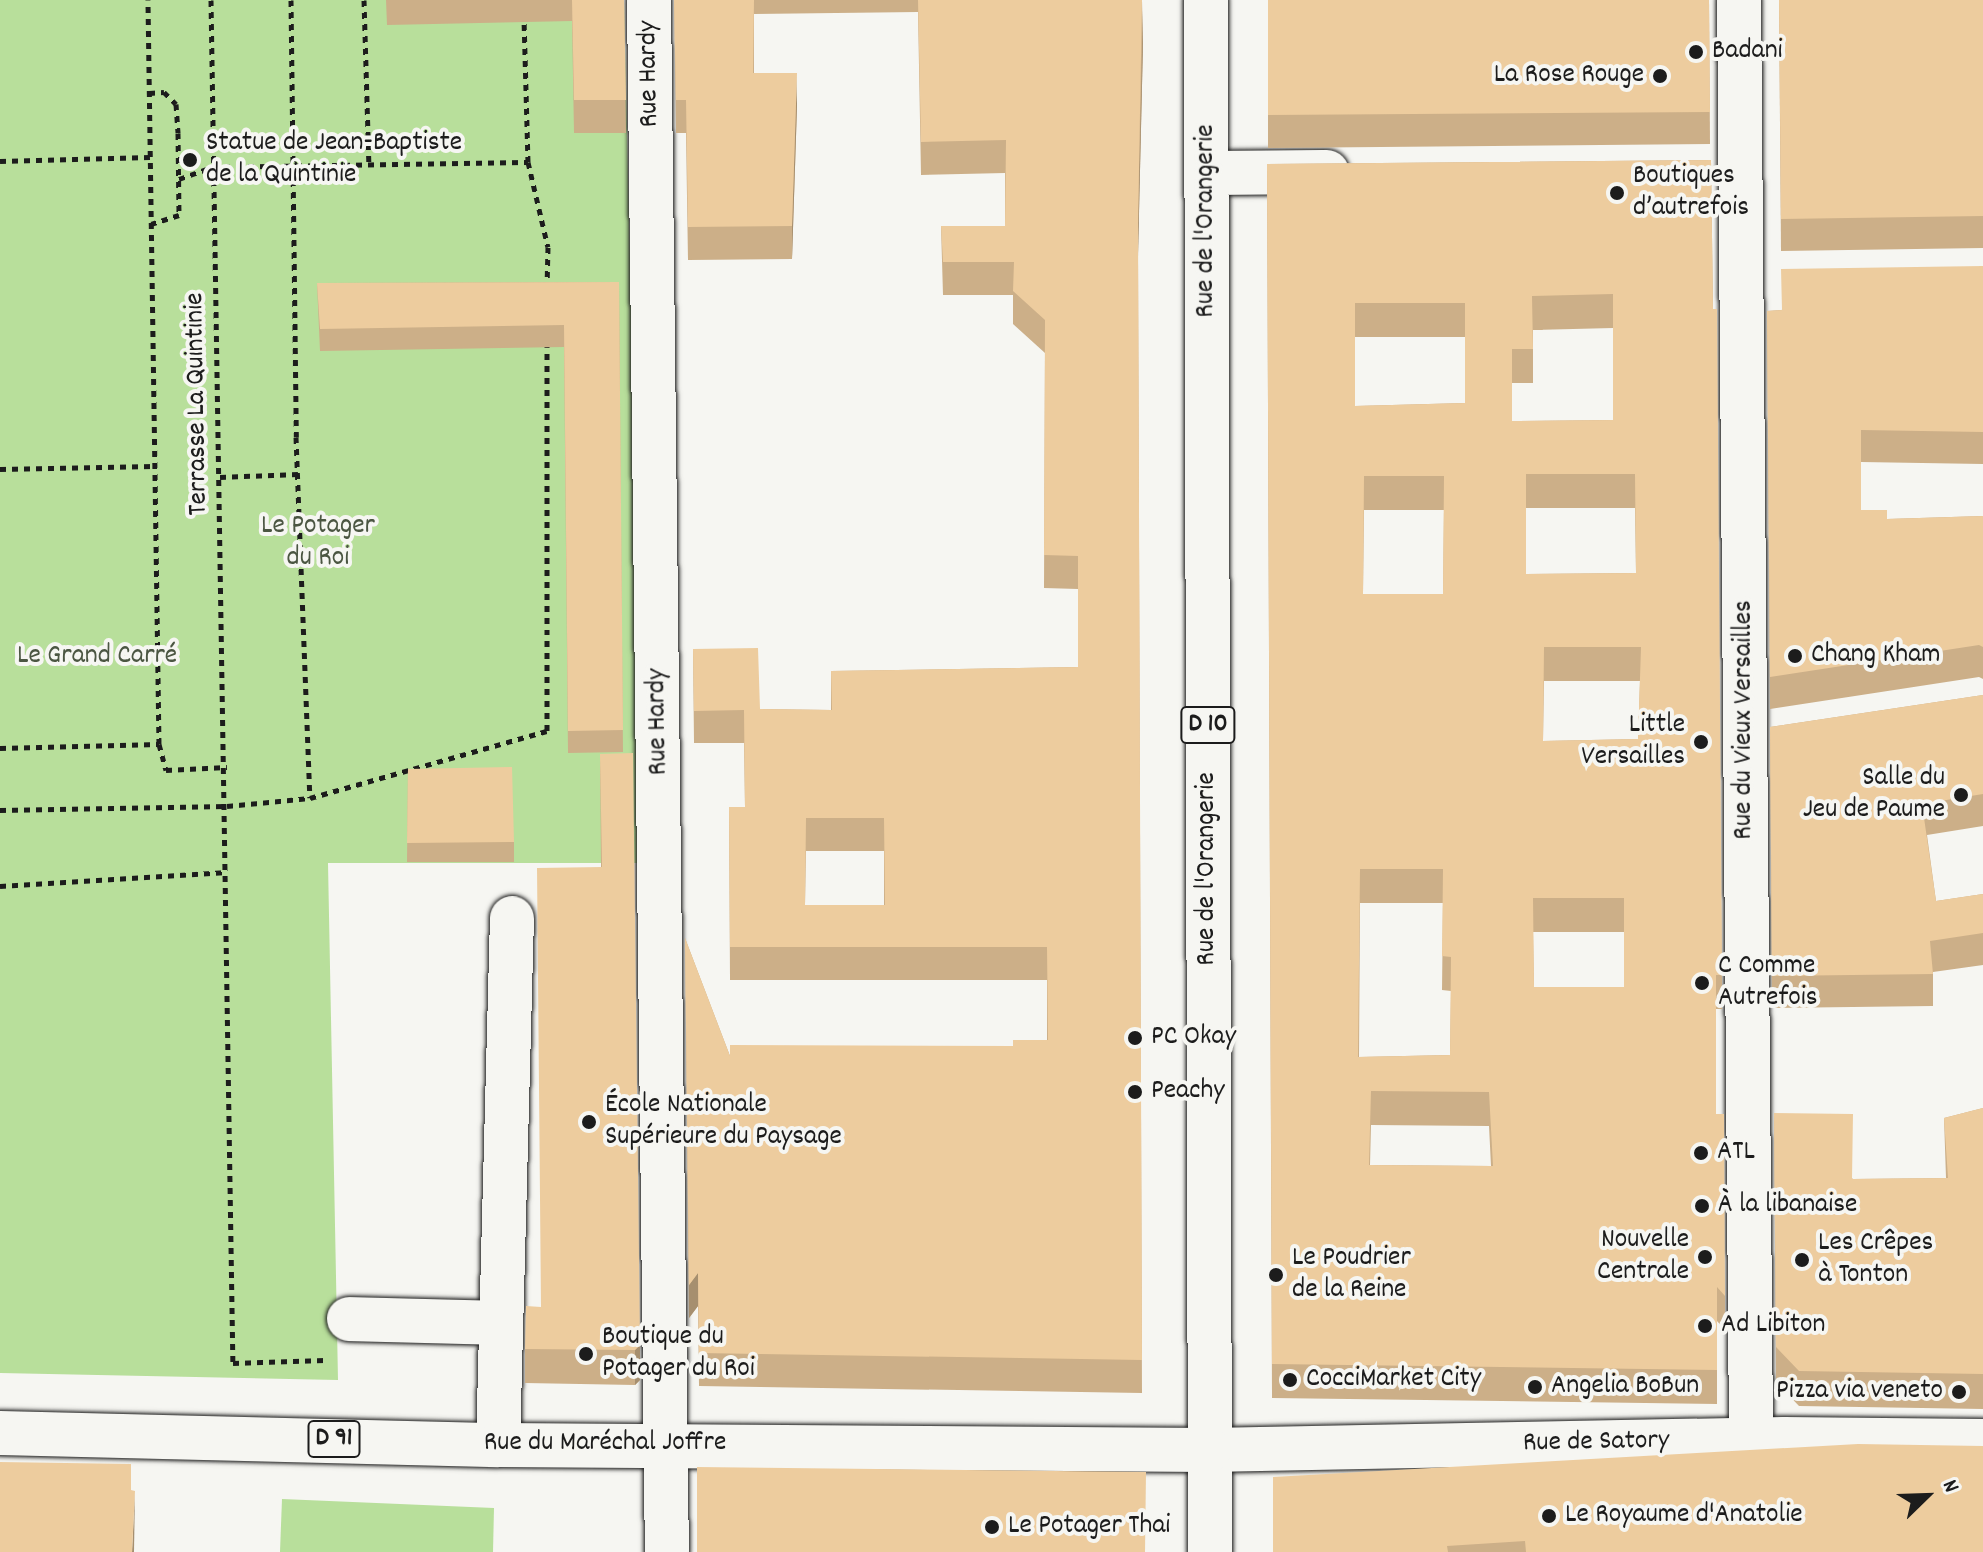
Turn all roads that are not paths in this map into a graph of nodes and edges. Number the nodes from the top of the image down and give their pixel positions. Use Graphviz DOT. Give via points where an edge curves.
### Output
graph roads {
  1 [pos="649,0"];
  2 [pos="1206,0"];
  3 [pos="1739,0"];
  4 [pos="1372,171"];
  5 [pos="1207,173"];
  6 [pos="512,918"];
  7 [pos="349,1319"];
  8 [pos="501,1323"];
  9 [pos="0,1433"];
  10 [pos="1751,1440"];
  11 [pos="1983,1441"];
  12 [pos="668,1444"];
  13 [pos="498,1445"];
  14 [pos="1209,1450"];
  15 [pos="667,1552"];
  16 [pos="1210,1552"];
  1 -- 12 [label="street, Rue Hardy"];
  2 -- 5 [label="street, Rue de l'Orangerie / D 10"];
  3 -- 10 [label="street, Rue du Vieux Versailles" via="1721,169 1762,276 1765,735"];
  4 -- 5 [label="street"];
  5 -- 14 [label="street, Rue de l'Orangerie / D 10"];
  6 -- 8 [label="street"];
  7 -- 8 [label="street"];
  8 -- 13 [label="street"];
  9 -- 13 [label="street, Rue du Maréchal Joffre / D 91"];
  10 -- 11 [label="street, Rue de Satory"];
  10 -- 14 [label="street, Rue de Satory"];
  12 -- 13 [label="street, Rue du Maréchal Joffre / D 91"];
  12 -- 14 [label="street, Rue du Maréchal Joffre / D 91"];
  12 -- 15 [label="street, Rue Hardy"];
  14 -- 16 [label="street, D 10"];
}
